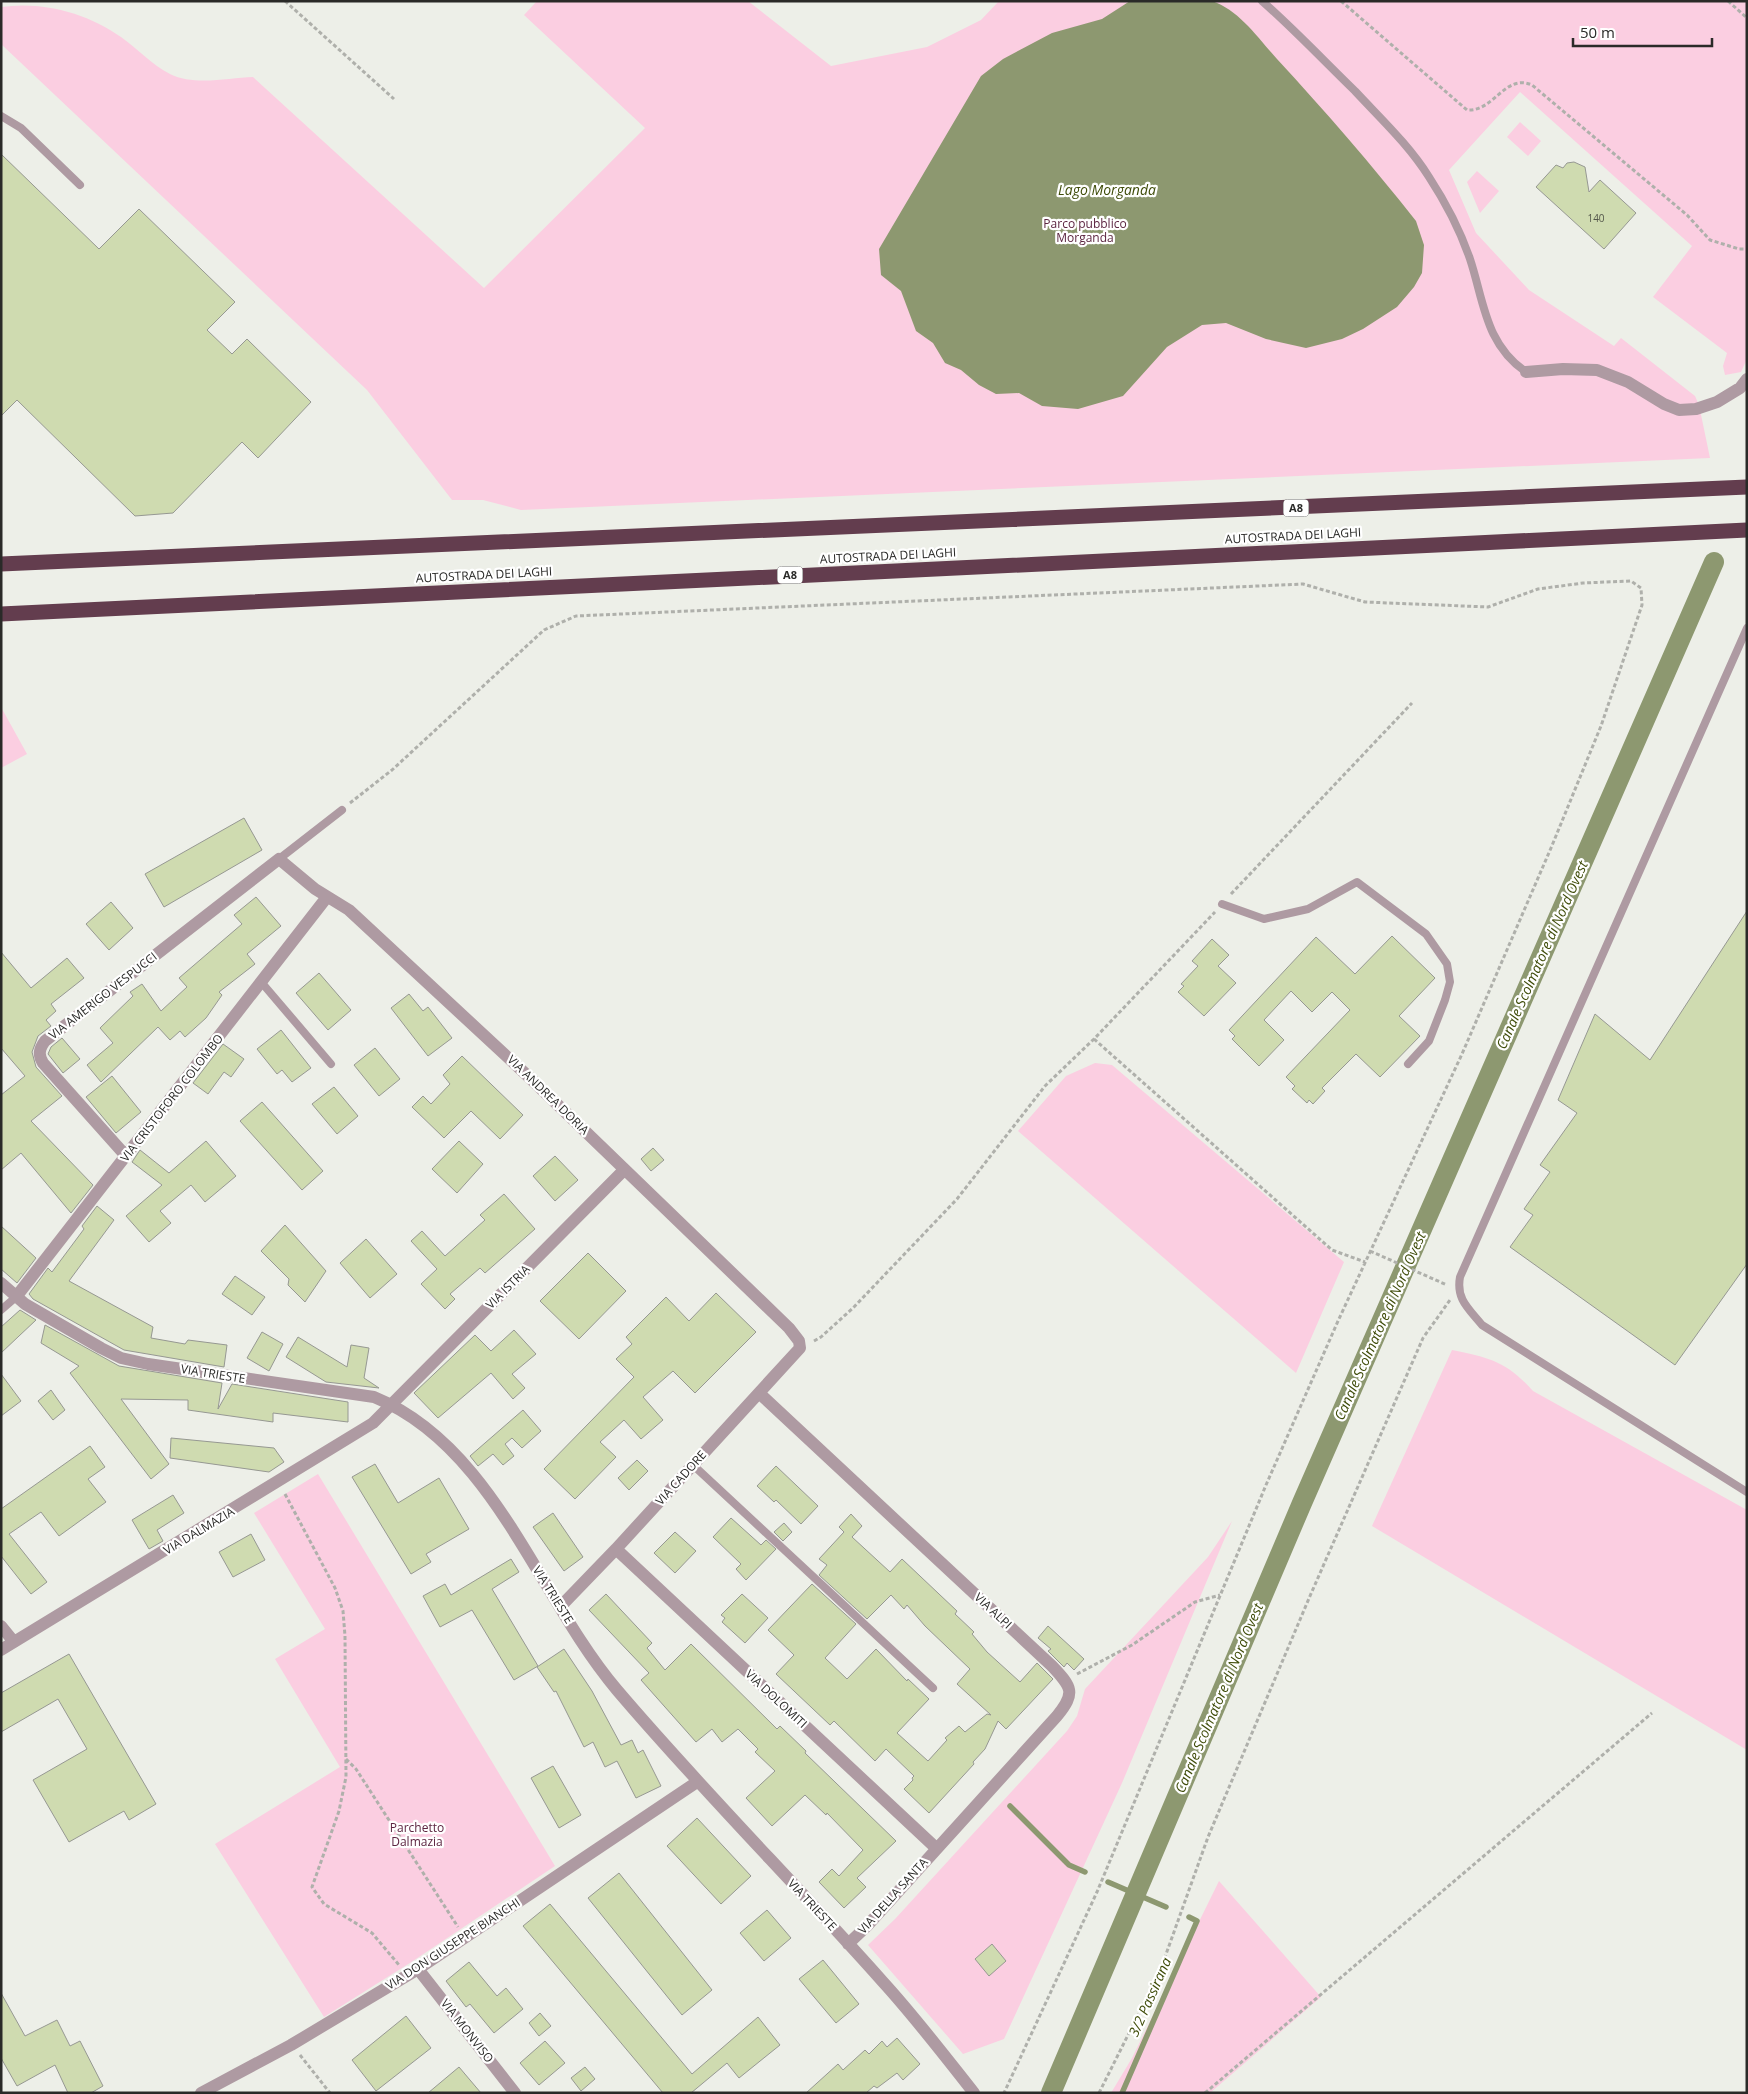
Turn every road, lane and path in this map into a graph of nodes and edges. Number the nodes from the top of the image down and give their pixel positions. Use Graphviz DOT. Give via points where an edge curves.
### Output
graph roads {
  1 [pos="285,1"];
  2 [pos="1262,1"];
  3 [pos="1341,1"];
  4 [pos="1728,1"];
  5 [pos="1747,18"];
  6 [pos="394,99"];
  7 [pos="1,116"];
  8 [pos="80,185"];
  9 [pos="1747,249"];
  10 [pos="1526,372"];
  11 [pos="1747,379"];
  12 [pos="1747,487"];
  13 [pos="1747,530"];
  14 [pos="1,564"];
  15 [pos="1,614"];
  16 [pos="1747,628"];
  17 [pos="1412,703"];
  18 [pos="342,810"];
  19 [pos="279,858"];
  20 [pos="327,897"];
  21 [pos="1222,904"];
  22 [pos="262,983"];
  23 [pos="1094,1039"];
  24 [pos="331,1064"];
  25 [pos="1408,1064"];
  26 [pos="126,1156"];
  27 [pos="624,1170"];
  28 [pos="1370,1251"];
  29 [pos="1365,1262"];
  30 [pos="1434,1278"];
  31 [pos="1,1283"];
  32 [pos="1458,1290"];
  33 [pos="16,1298"];
  34 [pos="1,1310"];
  35 [pos="800,1348"];
  36 [pos="759,1393"];
  37 [pos="390,1404"];
  38 [pos="693,1465"];
  39 [pos="284,1491"];
  40 [pos="1747,1492"];
  41 [pos="616,1550"];
  42 [pos="1220,1595"];
  43 [pos="561,1606"];
  44 [pos="1,1626"];
  45 [pos="14,1642"];
  46 [pos="1,1650"];
  47 [pos="1065,1680"];
  48 [pos="933,1688"];
  49 [pos="1652,1713"];
  50 [pos="346,1759"];
  51 [pos="697,1782"];
  52 [pos="936,1848"];
  53 [pos="465,1938"];
  54 [pos="848,1944"];
  55 [pos="412,1972"];
  56 [pos="291,2045"];
  57 [pos="971,2092"];
  58 [pos="201,2093"];
  59 [pos="330,2093"];
  60 [pos="515,2093"];
  61 [pos="1004,2093"];
  62 [pos="1099,2093"];
  63 [pos="1204,2093"];
  1 -- 6 [label="path"];
  2 -- 10 [label="lane" via="1386,124 1421,164 1458,228 1490,328"];
  3 -- 9 [label="path" via="1467,110 1485,107 1516,82 1532,85 1648,181 1710,240"];
  4 -- 5 [label="path"];
  7 -- 8 [label="lane" via="21,128"];
  10 -- 11 [label="street" via="1577,368 1597,370 1628,382 1679,410 1717,402 1740,388"];
  12 -- 14 [label="highway, A8"];
  13 -- 15 [label="highway, AUTOSTRADA DEI LAGHI / A8"];
  16 -- 32 [label="lane" via="1460,1277"];
  17 -- 21 [label="path"];
  18 -- 19 [label="lane"];
  18 -- 28 [label="path" via="392,770 544,630 576,616 1303,584 1365,602 1488,607 1538,589 1583,583 1631,582 1641,588 1642,605 1601,726 1462,1054"];
  19 -- 20 [label="street, VIA ANDREA DORIA"];
  19 -- 26 [label="street, VIA AMERIGO VESPUCCI" via="40,1047 44,1064"];
  20 -- 22 [label="street, VIA CRISTOFORO COLOMBO"];
  20 -- 27 [label="street, VIA ANDREA DORIA" via="349,910"];
  21 -- 23 [label="path"];
  21 -- 25 [label="lane" via="1264,919 1308,909 1358,882 1426,934 1446,964 1450,982 1429,1041"];
  22 -- 24 [label="lane"];
  22 -- 26 [label="street, VIA CRISTOFORO COLOMBO"];
  23 -- 29 [label="path" via="1332,1250"];
  23 -- 35 [label="path" via="1045,1086 957,1199 853,1308 822,1337"];
  26 -- 33 [label="street, VIA CRISTOFORO COLOMBO"];
  27 -- 35 [label="street, VIA ANDREA DORIA" via="789,1328"];
  27 -- 37 [label="street, VIA ISTRIA"];
  28 -- 29 [label="path"];
  28 -- 30 [label="path"];
  29 -- 42 [label="path"];
  31 -- 33 [label="street, VIA TRIESTE"];
  32 -- 40 [label="lane" via="1466,1306 1482,1324"];
  32 -- 62 [label="path" via="1438,1314 1419,1347 1208,1837 1160,1971"];
  33 -- 34 [label="lane"];
  33 -- 37 [label="street, VIA TRIESTE" via="121,1358 374,1397"];
  35 -- 36 [label="street, VIA CADORE"];
  36 -- 38 [label="street, VIA CADORE"];
  36 -- 47 [label="street, VIA ALPI"];
  37 -- 43 [label="street, VIA TRIESTE" via="430,1430 477,1480"];
  37 -- 45 [label="street, VIA DALMAZIA" via="373,1423 348,1440"];
  38 -- 41 [label="street, VIA CADORE"];
  38 -- 48 [label="lane"];
  39 -- 50 [label="path" via="325,1566 343,1611"];
  41 -- 43 [label="street, VIA CADORE"];
  41 -- 52 [label="street, VIA DOLOMITI"];
  42 -- 47 [label="path" via="1195,1602 1132,1645"];
  42 -- 61 [label="path" via="1097,1892"];
  43 -- 51 [label="street, VIA TRIESTE" via="615,1687"];
  44 -- 45 [label="street"];
  45 -- 46 [label="street, VIA DALMAZIA"];
  47 -- 52 [label="street" via="1071,1693 1068,1703"];
  49 -- 63 [label="path"];
  50 -- 53 [label="path" via="356,1769"];
  50 -- 55 [label="path" via="341,1802 312,1887 324,1904 372,1933"];
  51 -- 53 [label="street, VIA DON GIUSEPPE BIANCHI"];
  51 -- 54 [label="street, VIA TRIESTE"];
  52 -- 54 [label="street, VIA DELLA SANTA"];
  53 -- 55 [label="street, VIA DON GIUSEPPE BIANCHI"];
  54 -- 57 [label="street, VIA TRIESTE" via="917,2021"];
  55 -- 56 [label="street, VIA DON GIUSEPPE BIANCHI"];
  55 -- 60 [label="street, VIA MONVISO"];
  56 -- 58 [label="street, VIA DON GIUSEPPE BIANCHI"];
  56 -- 59 [label="path"];
}
